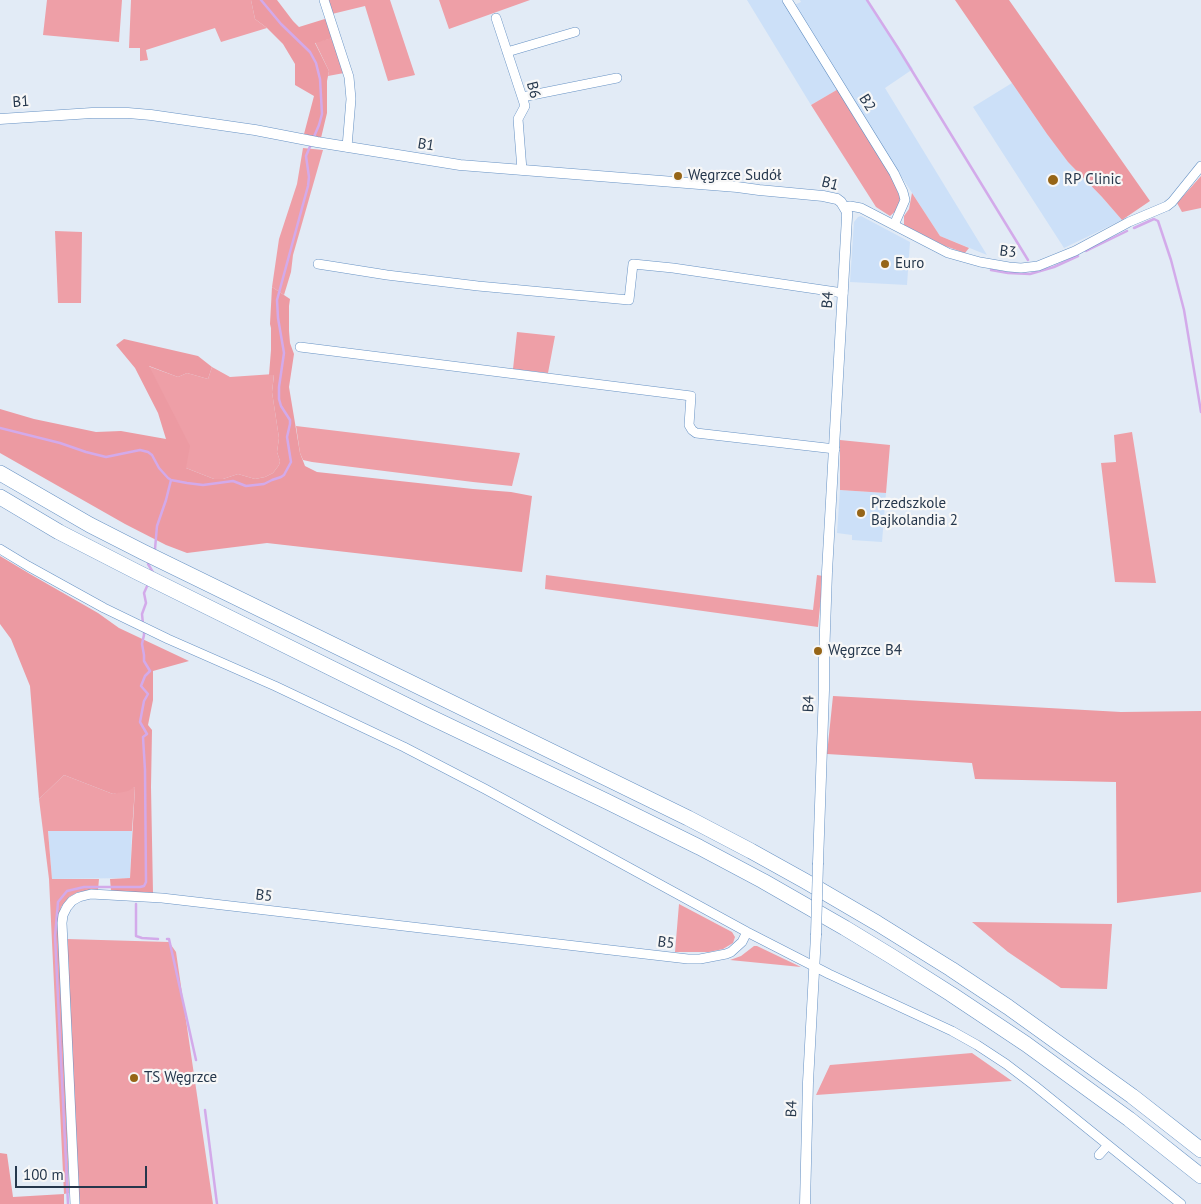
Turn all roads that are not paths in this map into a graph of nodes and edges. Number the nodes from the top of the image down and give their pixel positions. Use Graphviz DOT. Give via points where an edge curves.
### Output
graph roads {
  1 [pos="324,0"];
  2 [pos="787,0"];
  3 [pos="496,18"];
  4 [pos="575,32"];
  5 [pos="507,52"];
  6 [pos="617,78"];
  7 [pos="522,98"];
  8 [pos="0,119"];
  9 [pos="346,147"];
  10 [pos="1201,166"];
  11 [pos="522,170"];
  12 [pos="845,207"];
  13 [pos="894,225"];
  14 [pos="318,264"];
  15 [pos="844,293"];
  16 [pos="300,347"];
  17 [pos="834,449"];
  18 [pos="0,473"];
  19 [pos="0,497"];
  20 [pos="0,549"];
  21 [pos="748,932"];
  22 [pos="814,966"];
  23 [pos="1108,1145"];
  24 [pos="1201,1150"];
  25 [pos="1099,1155"];
  26 [pos="1201,1176"];
  27 [pos="75,1204"];
  28 [pos="805,1204"];
  29 [pos="1181,1204"];
  1 -- 9 [label="street" via="349,77 351,99"];
  2 -- 13 [label="street, B2" via="894,173 905,200"];
  3 -- 5 [label="street, B6"];
  4 -- 5 [label="street"];
  5 -- 7 [label="street, B6"];
  6 -- 7 [label="street"];
  7 -- 11 [label="street, B6" via="525,106 518,119"];
  8 -- 9 [label="street, B1" via="128,113 255,130"];
  9 -- 11 [label="street, B1" via="460,165"];
  10 -- 13 [label="street, B3" via="1168,206 1038,266 1009,267 948,253"];
  11 -- 12 [label="street, B1" via="811,194 836,199"];
  12 -- 13 [label="street, B3" via="861,208"];
  12 -- 15 [label="street, B4"];
  14 -- 15 [label="street" via="387,275 630,300 633,264"];
  15 -- 17 [label="street, B4"];
  16 -- 17 [label="street" via="691,396 689,425 696,433"];
  17 -- 22 [label="street, B4, bridge"];
  18 -- 24 [label="highway" via="151,557 688,818 805,881 1008,1007"];
  19 -- 26 [label="highway" via="137,572 763,881 845,928 1026,1044"];
  20 -- 21 [label="street" via="149,630 420,755"];
  21 -- 22 [label="street"];
  21 -- 27 [label="street, B5" via="731,952 688,959 162,898 91,894 79,897 67,907 62,923"];
  22 -- 23 [label="street" via="977,1045 1035,1086"];
  22 -- 28 [label="street, B4"];
  23 -- 25 [label="street"];
  23 -- 29 [label="street"];
}
